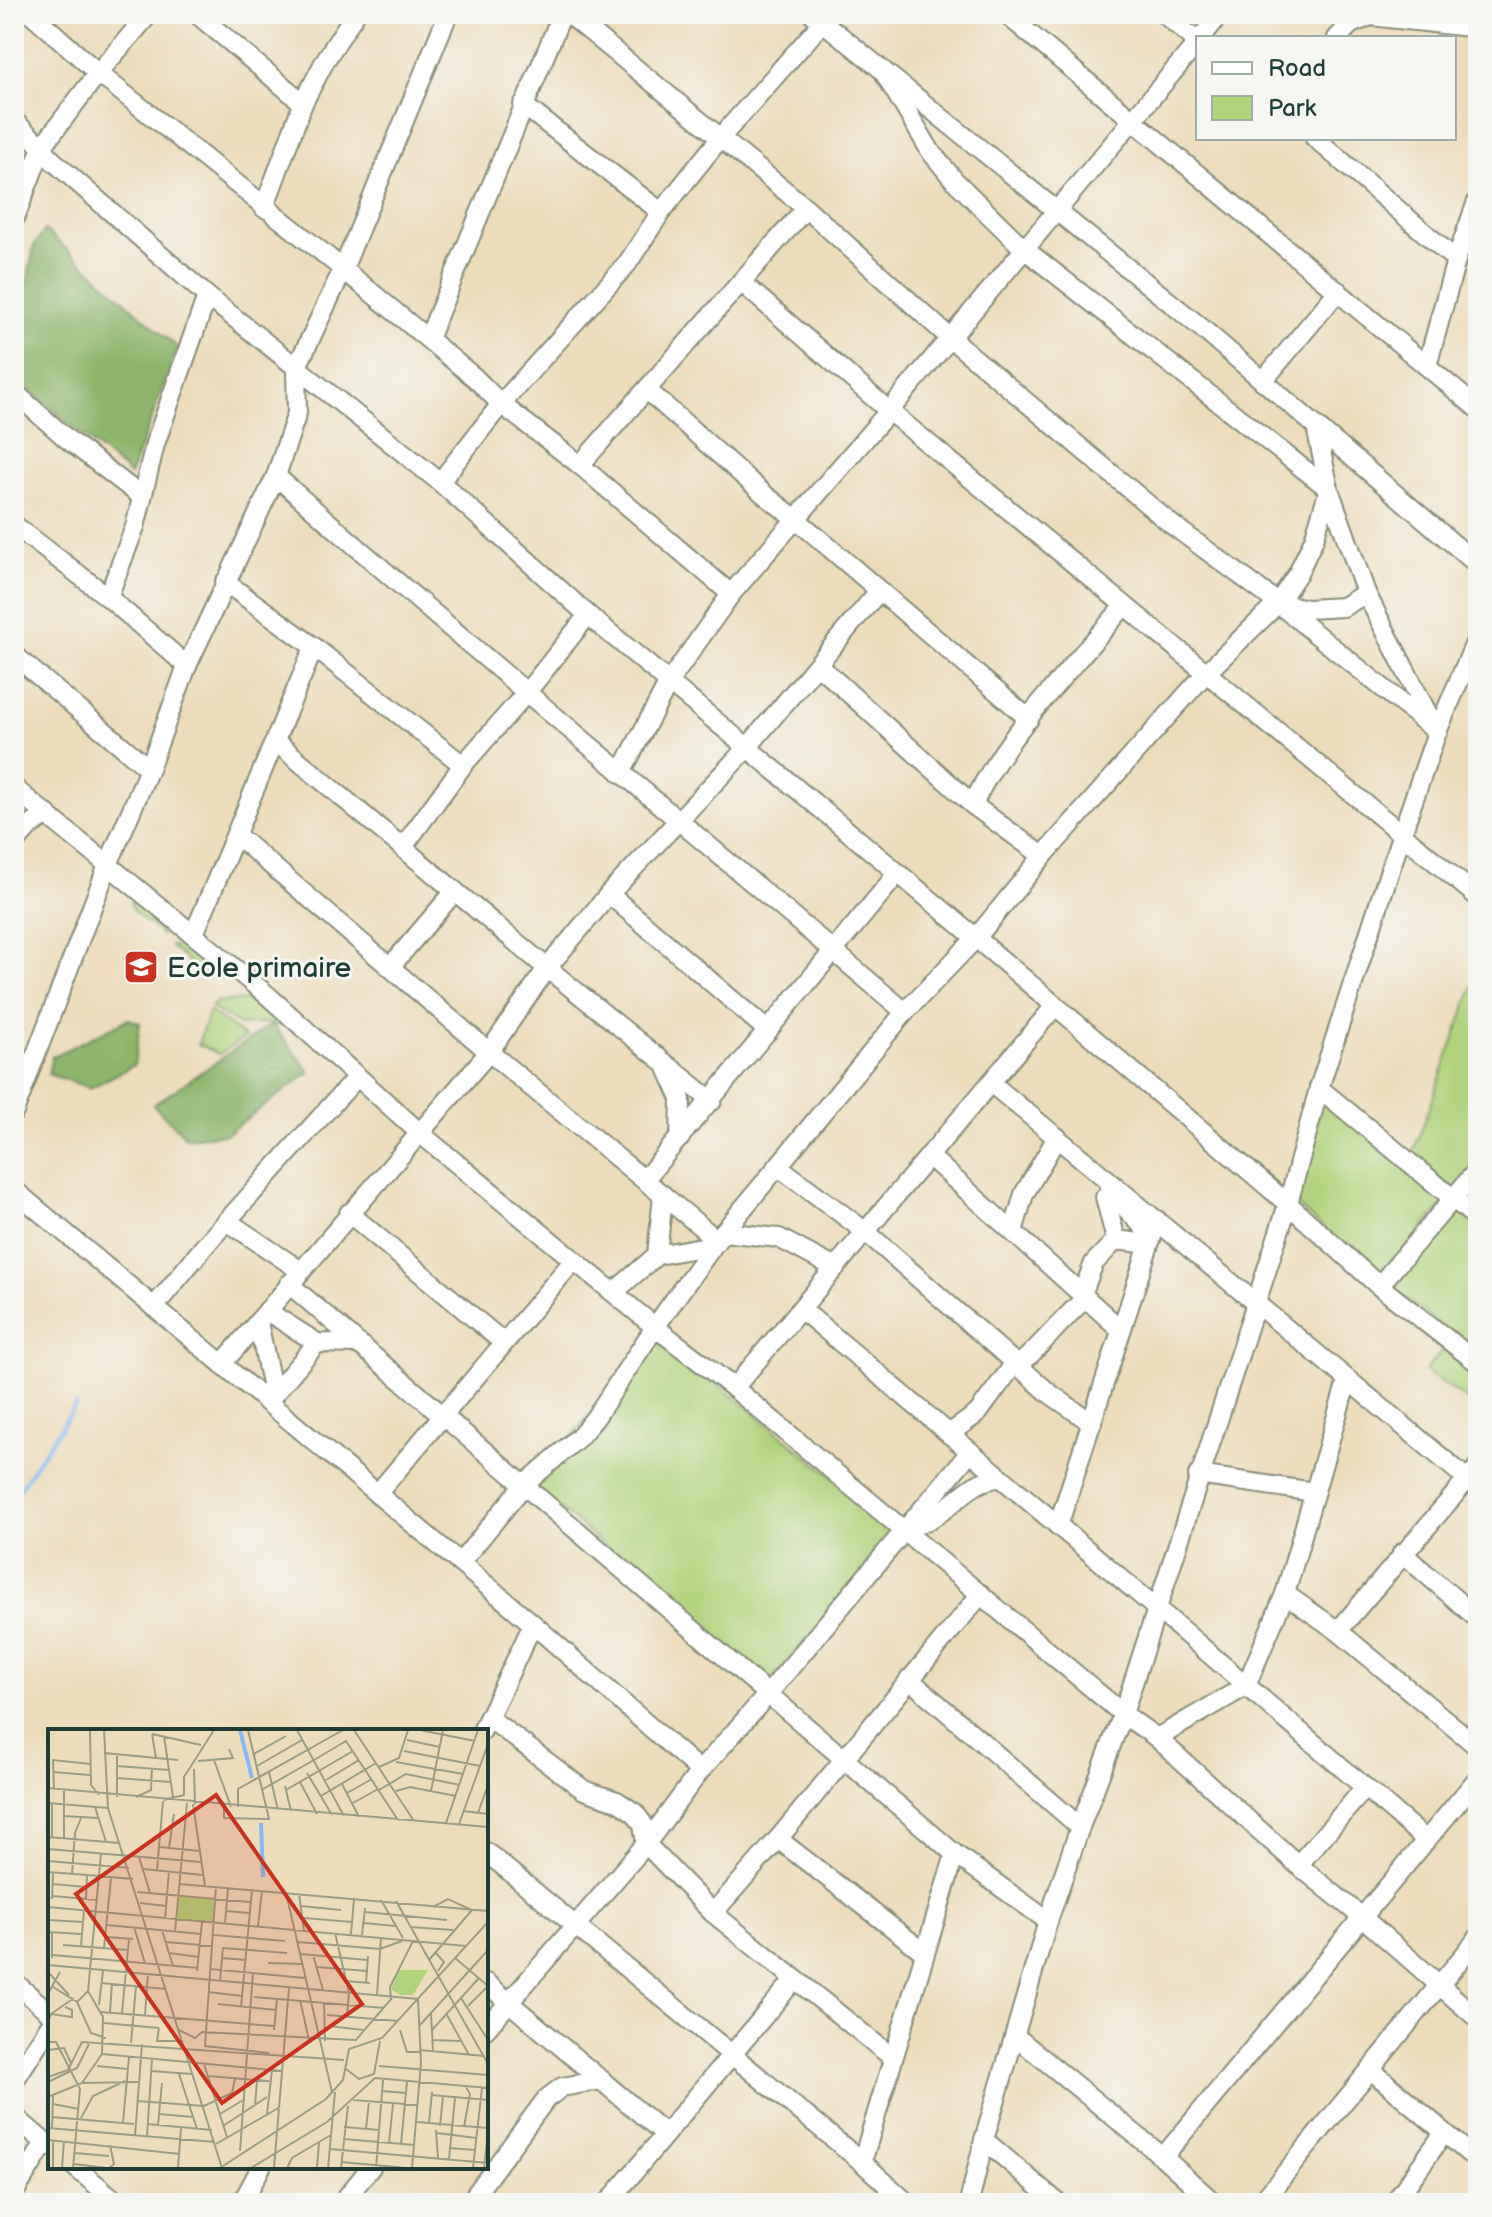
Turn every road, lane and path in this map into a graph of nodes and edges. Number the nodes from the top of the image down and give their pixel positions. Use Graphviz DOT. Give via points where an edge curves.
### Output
graph roads {
  1 [pos="32,14"];
  2 [pos="149,14"];
  3 [pos="197,14"];
  4 [pos="448,14"];
  5 [pos="562,14"];
  6 [pos="569,14"];
  7 [pos="1006,14"];
  8 [pos="1164,14"];
  9 [pos="1220,14"];
  10 [pos="351,15"];
  11 [pos="822,17"];
  12 [pos="1478,28"];
  13 [pos="1203,36"];
  14 [pos="1339,36"];
  15 [pos="1196,40"];
  16 [pos="1196,44"];
  17 [pos="883,71"];
  18 [pos="98,73"];
  19 [pos="303,103"];
  20 [pos="523,105"];
  21 [pos="1133,119"];
  22 [pos="14,121"];
  23 [pos="721,137"];
  24 [pos="1317,140"];
  25 [pos="42,147"];
  26 [pos="1478,199"];
  27 [pos="264,208"];
  28 [pos="806,208"];
  29 [pos="1054,211"];
  30 [pos="661,212"];
  31 [pos="14,220"];
  32 [pos="1023,248"];
  33 [pos="1456,260"];
  34 [pos="343,269"];
  35 [pos="741,282"];
  36 [pos="1338,291"];
  37 [pos="207,296"];
  38 [pos="949,337"];
  39 [pos="428,339"];
  40 [pos="1427,366"];
  41 [pos="296,369"];
  42 [pos="1263,381"];
  43 [pos="647,390"];
  44 [pos="14,392"];
  45 [pos="501,404"];
  46 [pos="1478,409"];
  47 [pos="889,411"];
  48 [pos="1316,427"];
  49 [pos="580,465"];
  50 [pos="276,476"];
  51 [pos="440,482"];
  52 [pos="1329,489"];
  53 [pos="142,497"];
  54 [pos="796,519"];
  55 [pos="14,525"];
  56 [pos="1478,565"];
  57 [pos="225,582"];
  58 [pos="879,591"];
  59 [pos="1366,593"];
  60 [pos="731,594"];
  61 [pos="108,597"];
  62 [pos="1278,603"];
  63 [pos="1124,606"];
  64 [pos="588,615"];
  65 [pos="1477,642"];
  66 [pos="314,647"];
  67 [pos="14,655"];
  68 [pos="818,665"];
  69 [pos="187,666"];
  70 [pos="1205,674"];
  71 [pos="669,682"];
  72 [pos="527,692"];
  73 [pos="1029,719"];
  74 [pos="1437,732"];
  75 [pos="276,742"];
  76 [pos="747,748"];
  77 [pos="463,765"];
  78 [pos="149,769"];
  79 [pos="621,773"];
  80 [pos="14,788"];
  81 [pos="973,805"];
  82 [pos="47,814"];
  83 [pos="677,820"];
  84 [pos="236,835"];
  85 [pos="1401,836"];
  86 [pos="14,844"];
  87 [pos="403,847"];
  88 [pos="1043,856"];
  89 [pos="108,865"];
  90 [pos="897,874"];
  91 [pos="455,891"];
  92 [pos="609,894"];
  93 [pos="1478,897"];
  94 [pos="194,934"];
  95 [pos="976,938"];
  96 [pos="834,952"];
  97 [pos="390,967"];
  98 [pos="547,968"];
  99 [pos="734,1001"];
  100 [pos="1055,1006"];
  101 [pos="785,1011"];
  102 [pos="905,1012"];
  103 [pos="768,1031"];
  104 [pos="489,1052"];
  105 [pos="660,1059"];
  106 [pos="357,1077"];
  107 [pos="991,1083"];
  108 [pos="1319,1088"];
  109 [pos="712,1101"];
  110 [pos="14,1112"];
  111 [pos="421,1134"];
  112 [pos="1057,1137"];
  113 [pos="680,1138"];
  114 [pos="929,1156"];
  115 [pos="779,1167"];
  116 [pos="1478,1169"];
  117 [pos="645,1179"];
  118 [pos="1110,1187"];
  119 [pos="14,1190"];
  120 [pos="663,1195"];
  121 [pos="1453,1199"];
  122 [pos="1288,1204"];
  123 [pos="349,1213"];
  124 [pos="1478,1219"];
  125 [pos="227,1221"];
  126 [pos="866,1232"];
  127 [pos="1013,1232"];
  128 [pos="1153,1233"];
  129 [pos="718,1239"];
  130 [pos="1116,1240"];
  131 [pos="657,1255"];
  132 [pos="574,1260"];
  133 [pos="835,1268"];
  134 [pos="295,1277"];
  135 [pos="1379,1286"];
  136 [pos="614,1292"];
  137 [pos="1084,1296"];
  138 [pos="1255,1302"];
  139 [pos="154,1307"];
  140 [pos="801,1309"];
  141 [pos="263,1316"];
  142 [pos="655,1327"];
  143 [pos="1120,1329"];
  144 [pos="317,1343"];
  145 [pos="504,1343"];
  146 [pos="358,1344"];
  147 [pos="1478,1363"];
  148 [pos="222,1364"];
  149 [pos="1017,1364"];
  150 [pos="1347,1381"];
  151 [pos="734,1388"];
  152 [pos="267,1402"];
  153 [pos="441,1417"];
  154 [pos="1092,1423"];
  155 [pos="949,1434"];
  156 [pos="970,1452"];
  157 [pos="1198,1475"];
  158 [pos="1001,1478"];
  159 [pos="1475,1478"];
  160 [pos="524,1485"];
  161 [pos="1314,1492"];
  162 [pos="377,1494"];
  163 [pos="1058,1526"];
  164 [pos="904,1530"];
  165 [pos="1402,1553"];
  166 [pos="460,1563"];
  167 [pos="981,1594"];
  168 [pos="1285,1594"];
  169 [pos="1156,1608"];
  170 [pos="1478,1619"];
  171 [pos="533,1624"];
  172 [pos="1338,1631"];
  173 [pos="909,1679"];
  174 [pos="1246,1686"];
  175 [pos="768,1694"];
  176 [pos="1123,1714"];
  177 [pos="486,1724"];
  178 [pos="1157,1738"];
  179 [pos="1478,1747"];
  180 [pos="844,1760"];
  181 [pos="700,1771"];
  182 [pos="1478,1778"];
  183 [pos="1364,1789"];
  184 [pos="1080,1827"];
  185 [pos="778,1839"];
  186 [pos="1425,1839"];
  187 [pos="646,1844"];
  188 [pos="488,1854"];
  189 [pos="955,1854"];
  190 [pos="1298,1865"];
  191 [pos="713,1913"];
  192 [pos="1362,1917"];
  193 [pos="1048,1921"];
  194 [pos="574,1924"];
  195 [pos="1478,1938"];
  196 [pos="925,1953"];
  197 [pos="794,1980"];
  198 [pos="14,1982"];
  199 [pos="488,1985"];
  200 [pos="1438,1985"];
  201 [pos="509,2001"];
  202 [pos="48,2011"];
  203 [pos="1478,2019"];
  204 [pos="488,2027"];
  205 [pos="48,2028"];
  206 [pos="1015,2036"];
  207 [pos="732,2055"];
  208 [pos="893,2058"];
  209 [pos="1371,2070"];
  210 [pos="602,2080"];
  211 [pos="14,2081"];
  212 [pos="14,2116"];
  213 [pos="1444,2133"];
  214 [pos="665,2134"];
  215 [pos="984,2140"];
  216 [pos="48,2145"];
  217 [pos="1163,2157"];
  218 [pos="1478,2161"];
  219 [pos="862,2162"];
  220 [pos="488,2168"];
  221 [pos="77,2169"];
  222 [pos="260,2169"];
  223 [pos="369,2169"];
  224 [pos="482,2175"];
  225 [pos="14,2193"];
  226 [pos="118,2203"];
  227 [pos="242,2203"];
  228 [pos="342,2203"];
  229 [pos="469,2203"];
  230 [pos="608,2203"];
  231 [pos="907,2203"];
  232 [pos="969,2203"];
  233 [pos="1058,2203"];
  234 [pos="1214,2203"];
  235 [pos="1261,2203"];
  236 [pos="1394,2203"];
  1 -- 18 [label="street"];
  2 -- 18 [label="street"];
  3 -- 19 [label="street"];
  4 -- 34 [label="street"];
  5 -- 20 [label="street"];
  6 -- 23 [label="street"];
  7 -- 21 [label="street"];
  8 -- 15 [label="street"];
  9 -- 13 [label="street"];
  10 -- 19 [label="street"];
  11 -- 17 [label="street"];
  11 -- 23 [label="street"];
  12 -- 14 [label="street" via="1371,16"];
  16 -- 21 [label="street"];
  17 -- 29 [label="street"];
  17 -- 32 [label="street" via="931,152"];
  18 -- 25 [label="street"];
  18 -- 27 [label="street"];
  19 -- 27 [label="street"];
  20 -- 30 [label="street"];
  20 -- 39 [label="street"];
  21 -- 29 [label="street"];
  21 -- 36 [label="street"];
  22 -- 25 [label="street"];
  23 -- 28 [label="street"];
  23 -- 30 [label="street"];
  24 -- 33 [label="street"];
  25 -- 31 [label="street"];
  25 -- 37 [label="street"];
  26 -- 33 [label="street"];
  27 -- 34 [label="street"];
  28 -- 35 [label="street"];
  28 -- 38 [label="street"];
  29 -- 32 [label="street"];
  29 -- 42 [label="street"];
  30 -- 45 [label="street" via="627,264"];
  32 -- 38 [label="street"];
  32 -- 52 [label="street"];
  33 -- 40 [label="street"];
  34 -- 39 [label="street"];
  34 -- 41 [label="street"];
  35 -- 43 [label="street"];
  35 -- 47 [label="street"];
  36 -- 40 [label="street"];
  36 -- 42 [label="street"];
  37 -- 41 [label="street"];
  37 -- 53 [label="street"];
  38 -- 47 [label="street"];
  38 -- 62 [label="street" via="1182,532"];
  39 -- 45 [label="street"];
  40 -- 46 [label="street"];
  41 -- 50 [label="street" via="297,413"];
  41 -- 51 [label="street"];
  42 -- 48 [label="street"];
  43 -- 49 [label="street"];
  43 -- 54 [label="street"];
  44 -- 53 [label="street"];
  45 -- 49 [label="street"];
  45 -- 51 [label="street"];
  47 -- 54 [label="street"];
  47 -- 63 [label="street"];
  48 -- 52 [label="street"];
  48 -- 56 [label="street"];
  49 -- 60 [label="street"];
  50 -- 57 [label="street"];
  50 -- 72 [label="street"];
  51 -- 64 [label="street"];
  52 -- 59 [label="street"];
  52 -- 62 [label="street" via="1314,539"];
  53 -- 61 [label="street"];
  54 -- 58 [label="street"];
  54 -- 60 [label="street"];
  55 -- 61 [label="street"];
  57 -- 66 [label="street"];
  57 -- 69 [label="street"];
  58 -- 68 [label="street"];
  58 -- 73 [label="street"];
  59 -- 62 [label="street" via="1343,607 1307,609"];
  59 -- 74 [label="street"];
  60 -- 71 [label="street"];
  61 -- 69 [label="street"];
  62 -- 70 [label="street"];
  62 -- 74 [label="street"];
  63 -- 70 [label="street"];
  63 -- 73 [label="street"];
  64 -- 71 [label="street"];
  64 -- 72 [label="street"];
  65 -- 74 [label="street"];
  66 -- 75 [label="street"];
  66 -- 77 [label="street"];
  67 -- 78 [label="street"];
  68 -- 76 [label="street"];
  68 -- 81 [label="street"];
  69 -- 78 [label="street"];
  70 -- 85 [label="street"];
  70 -- 88 [label="street"];
  71 -- 76 [label="street"];
  71 -- 79 [label="street"];
  72 -- 77 [label="street"];
  72 -- 79 [label="street"];
  73 -- 81 [label="street"];
  74 -- 85 [label="street"];
  75 -- 84 [label="street"];
  75 -- 87 [label="street"];
  76 -- 83 [label="street"];
  76 -- 90 [label="street"];
  77 -- 87 [label="street"];
  78 -- 89 [label="street"];
  79 -- 83 [label="street"];
  80 -- 82 [label="street"];
  81 -- 88 [label="street"];
  82 -- 86 [label="street"];
  82 -- 89 [label="street"];
  83 -- 92 [label="street"];
  83 -- 96 [label="street"];
  84 -- 94 [label="street"];
  84 -- 97 [label="street"];
  85 -- 93 [label="street"];
  85 -- 108 [label="street"];
  87 -- 91 [label="street"];
  88 -- 95 [label="street"];
  89 -- 94 [label="street"];
  89 -- 110 [label="street"];
  90 -- 95 [label="street"];
  90 -- 96 [label="street"];
  91 -- 97 [label="street"];
  91 -- 98 [label="street"];
  92 -- 98 [label="street"];
  92 -- 99 [label="street"];
  94 -- 106 [label="street"];
  95 -- 100 [label="street"];
  95 -- 102 [label="street"];
  96 -- 101 [label="street"];
  96 -- 102 [label="street"];
  97 -- 104 [label="street"];
  98 -- 104 [label="street"];
  98 -- 105 [label="street"];
  99 -- 101 [label="street"];
  99 -- 103 [label="street"];
  100 -- 107 [label="street"];
  100 -- 122 [label="street"];
  101 -- 103 [label="street"];
  102 -- 115 [label="street"];
  103 -- 109 [label="street"];
  104 -- 111 [label="street"];
  104 -- 117 [label="street"];
  105 -- 109 [label="street"];
  105 -- 113 [label="street" via="681,1099"];
  106 -- 111 [label="street"];
  106 -- 125 [label="street"];
  107 -- 112 [label="street"];
  107 -- 114 [label="street"];
  108 -- 121 [label="street"];
  108 -- 122 [label="street"];
  109 -- 113 [label="street"];
  111 -- 123 [label="street"];
  111 -- 132 [label="street"];
  112 -- 118 [label="street"];
  112 -- 127 [label="street" via="1024,1194"];
  113 -- 117 [label="street"];
  114 -- 126 [label="street"];
  114 -- 127 [label="street"];
  115 -- 126 [label="street"];
  115 -- 129 [label="street"];
  116 -- 121 [label="street"];
  117 -- 120 [label="street"];
  118 -- 128 [label="street"];
  118 -- 130 [label="street" via="1105,1197"];
  119 -- 139 [label="street"];
  120 -- 129 [label="street"];
  120 -- 131 [label="street"];
  121 -- 124 [label="street"];
  121 -- 135 [label="street"];
  122 -- 135 [label="street"];
  122 -- 138 [label="street"];
  123 -- 134 [label="street"];
  123 -- 145 [label="street"];
  125 -- 134 [label="street"];
  125 -- 139 [label="street"];
  126 -- 133 [label="street"];
  126 -- 149 [label="street"];
  127 -- 137 [label="street"];
  128 -- 130 [label="street"];
  128 -- 138 [label="street"];
  128 -- 143 [label="street"];
  129 -- 131 [label="street"];
  129 -- 133 [label="street" via="779,1238"];
  129 -- 142 [label="street"];
  130 -- 137 [label="street" via="1094,1263"];
  131 -- 136 [label="street"];
  132 -- 136 [label="street"];
  132 -- 145 [label="street"];
  133 -- 140 [label="street"];
  134 -- 141 [label="street"];
  134 -- 146 [label="street"];
  135 -- 147 [label="street"];
  136 -- 142 [label="street"];
  137 -- 143 [label="street"];
  137 -- 149 [label="street" via="1045,1342"];
  138 -- 150 [label="street"];
  138 -- 157 [label="street"];
  139 -- 148 [label="street"];
  140 -- 151 [label="street"];
  140 -- 155 [label="street"];
  141 -- 144 [label="street"];
  141 -- 148 [label="street"];
  141 -- 152 [label="street" via="272,1388"];
  142 -- 151 [label="street"];
  142 -- 160 [label="street" via="595,1418"];
  143 -- 154 [label="street"];
  144 -- 146 [label="street"];
  144 -- 152 [label="street"];
  145 -- 153 [label="street"];
  146 -- 153 [label="street"];
  148 -- 152 [label="street"];
  149 -- 154 [label="street"];
  149 -- 155 [label="street" via="978,1413"];
  150 -- 159 [label="street"];
  150 -- 161 [label="street"];
  151 -- 164 [label="street"];
  152 -- 162 [label="street"];
  153 -- 160 [label="street"];
  153 -- 162 [label="street"];
  154 -- 163 [label="street"];
  155 -- 156 [label="street"];
  156 -- 158 [label="street"];
  156 -- 164 [label="street"];
  157 -- 161 [label="street"];
  157 -- 169 [label="street"];
  158 -- 163 [label="street"];
  158 -- 164 [label="street" via="988,1478 937,1515"];
  159 -- 165 [label="street"];
  160 -- 166 [label="street"];
  160 -- 175 [label="street"];
  161 -- 168 [label="street"];
  162 -- 166 [label="street"];
  163 -- 169 [label="street"];
  164 -- 167 [label="street"];
  164 -- 175 [label="street"];
  165 -- 170 [label="street"];
  165 -- 172 [label="street"];
  166 -- 171 [label="street"];
  167 -- 173 [label="street"];
  167 -- 176 [label="street"];
  168 -- 172 [label="street"];
  168 -- 174 [label="street"];
  169 -- 174 [label="street"];
  169 -- 176 [label="street"];
  171 -- 177 [label="street"];
  171 -- 181 [label="street"];
  172 -- 179 [label="street"];
  173 -- 180 [label="street"];
  173 -- 184 [label="street"];
  174 -- 178 [label="street"];
  174 -- 183 [label="street"];
  175 -- 180 [label="street"];
  175 -- 181 [label="street"];
  176 -- 178 [label="street"];
  176 -- 184 [label="street"];
  177 -- 187 [label="street" via="584,1790 635,1813"];
  178 -- 190 [label="street"];
  180 -- 185 [label="street"];
  180 -- 189 [label="street"];
  181 -- 187 [label="street"];
  182 -- 186 [label="street"];
  183 -- 186 [label="street"];
  183 -- 190 [label="street"];
  184 -- 193 [label="street"];
  185 -- 191 [label="street"];
  185 -- 196 [label="street"];
  186 -- 192 [label="street"];
  187 -- 191 [label="street"];
  187 -- 194 [label="street"];
  188 -- 194 [label="street"];
  189 -- 193 [label="street"];
  189 -- 196 [label="street"];
  190 -- 192 [label="street"];
  191 -- 197 [label="street"];
  192 -- 200 [label="street"];
  192 -- 217 [label="street"];
  193 -- 206 [label="street"];
  194 -- 201 [label="street"];
  194 -- 207 [label="street"];
  195 -- 200 [label="street"];
  196 -- 208 [label="street"];
  197 -- 207 [label="street"];
  197 -- 208 [label="street"];
  198 -- 202 [label="street"];
  199 -- 201 [label="street"];
  200 -- 203 [label="street"];
  200 -- 209 [label="street"];
  201 -- 204 [label="street"];
  201 -- 210 [label="street"];
  205 -- 211 [label="street"];
  206 -- 215 [label="street"];
  206 -- 217 [label="street"];
  207 -- 214 [label="street"];
  207 -- 219 [label="street"];
  208 -- 219 [label="street"];
  209 -- 213 [label="street"];
  209 -- 235 [label="street"];
  210 -- 214 [label="street"];
  210 -- 220 [label="street" via="555,2091"];
  212 -- 216 [label="street"];
  213 -- 218 [label="street"];
  213 -- 236 [label="street"];
  214 -- 230 [label="street"];
  215 -- 232 [label="street"];
  215 -- 233 [label="street"];
  216 -- 225 [label="street"];
  217 -- 234 [label="street"];
  219 -- 231 [label="street"];
  221 -- 226 [label="street"];
  222 -- 227 [label="street"];
  223 -- 228 [label="street"];
  224 -- 229 [label="street"];
}
